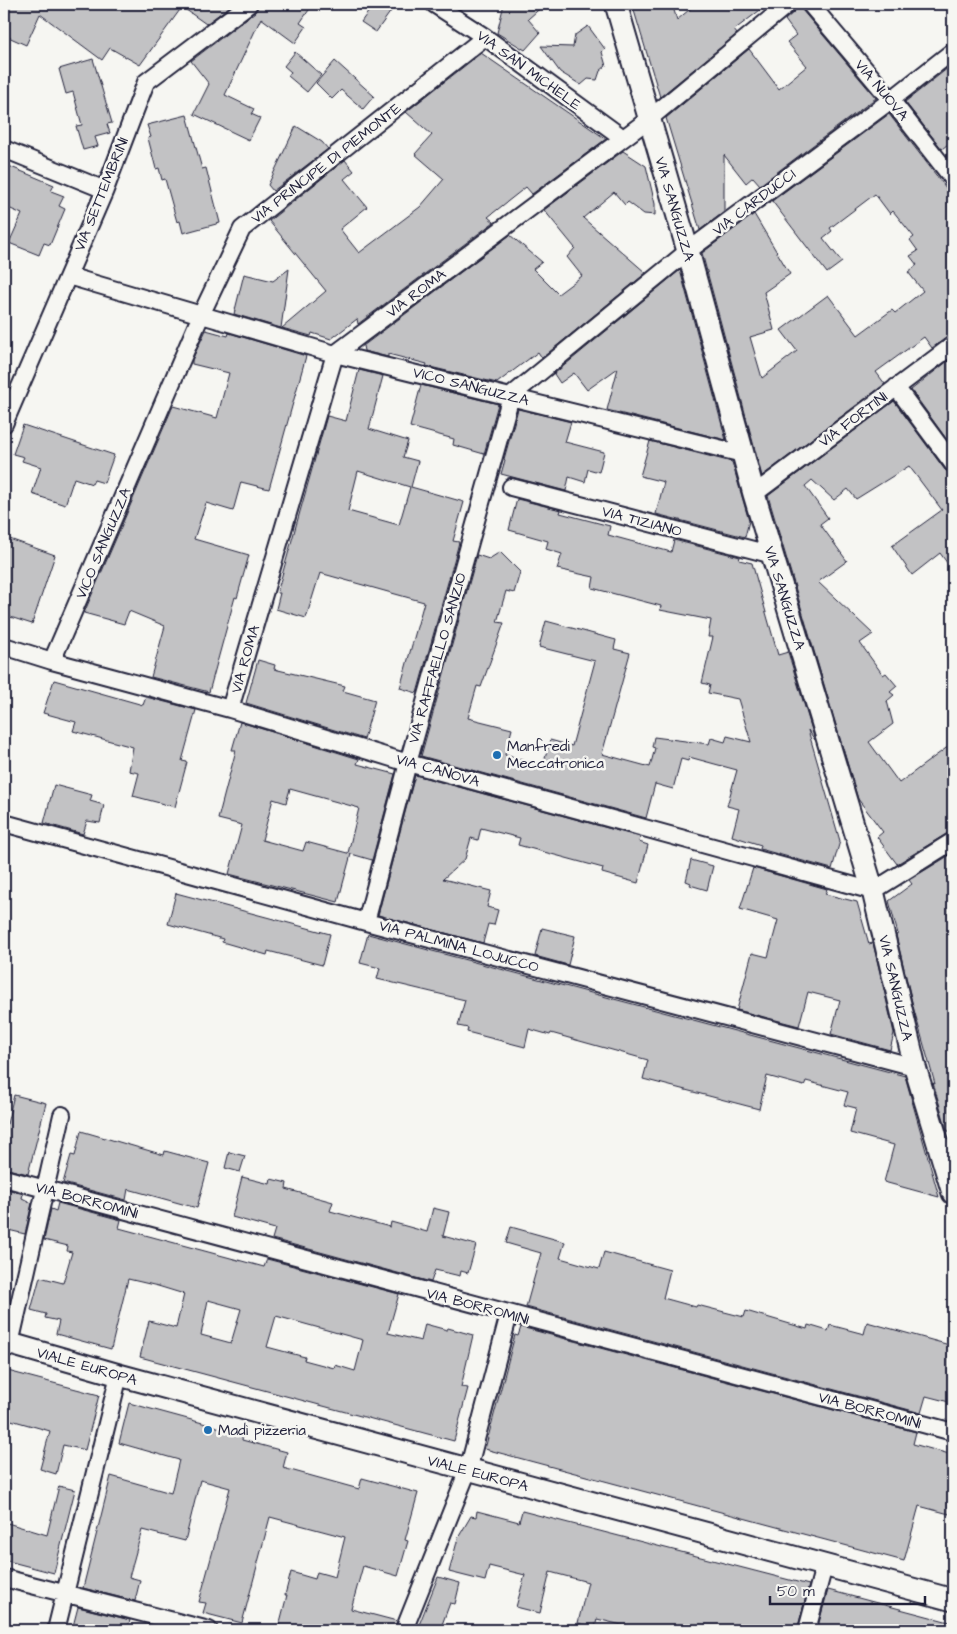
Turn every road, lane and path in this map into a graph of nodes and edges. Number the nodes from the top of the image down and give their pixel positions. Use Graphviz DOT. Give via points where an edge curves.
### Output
graph roads {
  1 [pos="249,4"];
  2 [pos="434,4"];
  3 [pos="616,4"];
  4 [pos="788,4"];
  5 [pos="810,4"];
  6 [pos="485,38"];
  7 [pos="953,51"];
  8 [pos="891,100"];
  9 [pos="649,119"];
  10 [pos="623,138"];
  11 [pos="4,149"];
  12 [pos="953,179"];
  13 [pos="105,190"];
  14 [pos="688,251"];
  15 [pos="68,276"];
  16 [pos="201,315"];
  17 [pos="953,345"];
  18 [pos="335,354"];
  19 [pos="896,386"];
  20 [pos="511,396"];
  21 [pos="4,424"];
  22 [pos="743,454"];
  23 [pos="953,464"];
  24 [pos="511,487"];
  25 [pos="754,494"];
  26 [pos="772,555"];
  27 [pos="4,646"];
  28 [pos="52,661"];
  29 [pos="230,709"];
  30 [pos="408,762"];
  31 [pos="4,824"];
  32 [pos="953,841"];
  33 [pos="873,891"];
  34 [pos="366,922"];
  35 [pos="915,1067"];
  36 [pos="62,1115"];
  37 [pos="4,1178"];
  38 [pos="44,1188"];
  39 [pos="953,1193"];
  40 [pos="509,1314"];
  41 [pos="7,1343"];
  42 [pos="120,1376"];
  43 [pos="953,1432"];
  44 [pos="468,1470"];
  45 [pos="824,1566"];
  46 [pos="4,1578"];
  47 [pos="65,1593"];
  48 [pos="953,1600"];
  49 [pos="56,1630"];
  50 [pos="209,1630"];
  51 [pos="404,1630"];
  52 [pos="807,1630"];
  1 -- 13 [label="street, VIA SETTEMBRINI" via="146,82"];
  2 -- 6 [label="street, VIA SAN MICHELE"];
  3 -- 9 [label="street, VIA SANGUZZA"];
  4 -- 9 [label="street, VIA ROMA"];
  5 -- 8 [label="street, VIA NUOVA"];
  6 -- 10 [label="street, VIA SAN MICHELE"];
  6 -- 16 [label="street, VIA PRINCIPE DI PIEMONTE" via="242,229"];
  7 -- 8 [label="street, VIA CARDUCCI"];
  8 -- 12 [label="street, VIA NUOVA"];
  8 -- 14 [label="street, VIA CARDUCCI"];
  9 -- 10 [label="street, VIA ROMA"];
  9 -- 14 [label="street, VIA SANGUZZA"];
  10 -- 18 [label="street, VIA ROMA"];
  11 -- 13 [label="street"];
  13 -- 15 [label="street, VIA SETTEMBRINI"];
  14 -- 20 [label="street, VIA CARDUCCI"];
  14 -- 22 [label="street, VIA SANGUZZA"];
  15 -- 16 [label="street, VICO SANGUZZA"];
  15 -- 21 [label="street, VIA SETTEMBRINI"];
  16 -- 18 [label="street, VICO SANGUZZA"];
  16 -- 28 [label="street, VICO SANGUZZA"];
  17 -- 19 [label="street, VIA FORTINI"];
  18 -- 20 [label="street, VICO SANGUZZA"];
  18 -- 29 [label="street, VIA ROMA"];
  19 -- 23 [label="street"];
  19 -- 25 [label="street, VIA FORTINI"];
  20 -- 22 [label="street, VICO SANGUZZA"];
  20 -- 30 [label="street, VIA RAFFAELLO SANZIO"];
  22 -- 25 [label="street, VIA SANGUZZA"];
  24 -- 26 [label="street, VIA TIZIANO"];
  25 -- 26 [label="street, VIA SANGUZZA"];
  26 -- 33 [label="street, VIA SANGUZZA"];
  27 -- 28 [label="street, VIA CANOVA"];
  28 -- 29 [label="street, VIA CANOVA"];
  29 -- 30 [label="street, VIA CANOVA"];
  30 -- 33 [label="street, VIA CANOVA"];
  30 -- 34 [label="street, VIA RAFFAELLO SANZIO"];
  31 -- 34 [label="street, VIA PALMINA LOJUCCO"];
  32 -- 33 [label="street"];
  33 -- 35 [label="street, VIA SANGUZZA"];
  34 -- 35 [label="street, VIA PALMINA LOJUCCO"];
  35 -- 39 [label="street, VIA SANGUZZA"];
  36 -- 38 [label="street"];
  37 -- 38 [label="street, VIA BORROMINI"];
  38 -- 40 [label="street, VIA BORROMINI"];
  38 -- 41 [label="street"];
  40 -- 43 [label="street, VIA BORROMINI"];
  40 -- 44 [label="street"];
  41 -- 42 [label="street, VIALE EUROPA"];
  42 -- 44 [label="street, VIALE EUROPA"];
  42 -- 47 [label="street"];
  44 -- 45 [label="street, VIALE EUROPA"];
  44 -- 51 [label="street"];
  45 -- 48 [label="street, VIALE EUROPA"];
  45 -- 52 [label="street"];
  46 -- 47 [label="street"];
  47 -- 49 [label="street"];
  47 -- 50 [label="street"];
}
